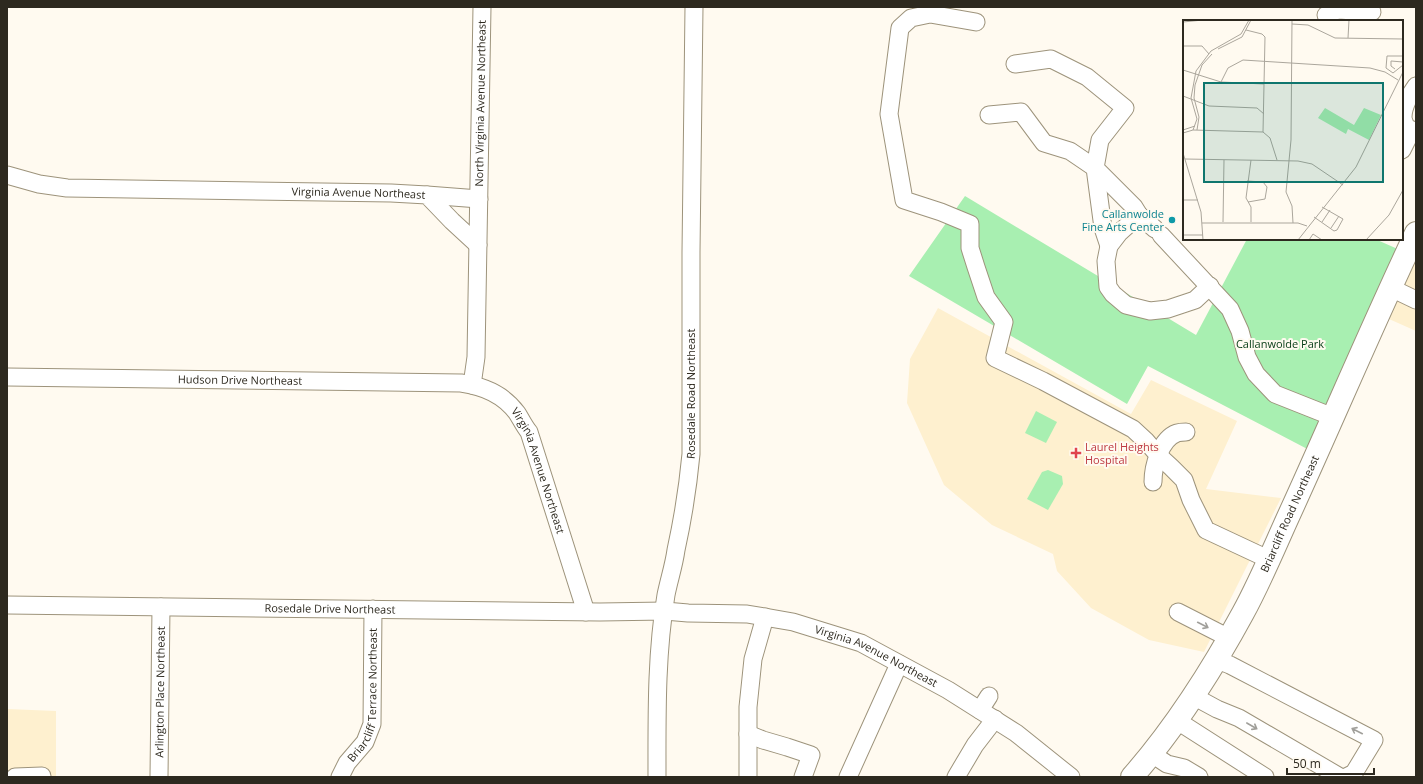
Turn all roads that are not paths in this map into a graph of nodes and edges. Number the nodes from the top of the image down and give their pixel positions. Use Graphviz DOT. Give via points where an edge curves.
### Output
graph roads {
  1 [pos="482,7"];
  2 [pos="694,7"];
  3 [pos="909,12"];
  4 [pos="1372,12"];
  5 [pos="1326,15"];
  6 [pos="976,22"];
  7 [pos="1015,64"];
  8 [pos="1416,86"];
  9 [pos="989,115"];
  10 [pos="1407,149"];
  11 [pos="1095,168"];
  12 [pos="7,175"];
  13 [pos="427,195"];
  14 [pos="479,199"];
  15 [pos="1139,215"];
  16 [pos="1416,233"];
  17 [pos="478,245"];
  18 [pos="1108,246"];
  19 [pos="1210,286"];
  20 [pos="1391,288"];
  21 [pos="1416,300"];
  22 [pos="7,377"];
  23 [pos="472,385"];
  24 [pos="1333,417"];
  25 [pos="1186,432"];
  26 [pos="1159,456"];
  27 [pos="1153,482"];
  28 [pos="1268,559"];
  29 [pos="7,605"];
  30 [pos="161,607"];
  31 [pos="373,609"];
  32 [pos="658,611"];
  33 [pos="586,612"];
  34 [pos="1178,612"];
  35 [pos="765,617"];
  36 [pos="1229,638"];
  37 [pos="1215,659"];
  38 [pos="899,664"];
  39 [pos="1193,696"];
  40 [pos="995,719"];
  41 [pos="1176,720"];
  42 [pos="748,734"];
  43 [pos="1152,754"];
  44 [pos="42,776"];
  45 [pos="15,777"];
  46 [pos="159,777"];
  47 [pos="340,777"];
  48 [pos="657,777"];
  49 [pos="748,777"];
  50 [pos="802,777"];
  51 [pos="848,777"];
  52 [pos="956,777"];
  53 [pos="1071,777"];
  54 [pos="1132,777"];
  55 [pos="1199,777"];
  56 [pos="1265,777"];
  57 [pos="1340,777"];
  58 [pos="1346,777"];
  1 -- 14 [label="street, North Virginia Avenue Northeast"];
  2 -- 32 [label="street, Rosedale Road Northeast" via="690,454 676,551 666,596"];
  3 -- 6 [label="street"];
  3 -- 26 [label="street" via="900,28 889,114 904,200 970,224 970,248 986,297 1004,322 995,358 1135,426"];
  4 -- 5 [label="street" via="1338,10"];
  7 -- 11 [label="street" via="1051,59 1087,77 1125,108 1100,140"];
  8 -- 10 [label="street" via="1403,117 1406,127 1412,130"];
  9 -- 11 [label="street" via="1021,112 1044,143 1070,151"];
  11 -- 15 [label="street"];
  11 -- 18 [label="street"];
  12 -- 13 [label="street, Virginia Avenue Northeast" via="39,184 67,188"];
  13 -- 14 [label="street, North Virginia Avenue Northeast"];
  13 -- 17 [label="street, Virginia Avenue Northeast"];
  14 -- 17 [label="street, North Virginia Avenue Northeast"];
  15 -- 18 [label="street"];
  15 -- 19 [label="street"];
  16 -- 20 [label="main road, Briarcliff Road Northeast"];
  17 -- 23 [label="street" via="476,356"];
  18 -- 19 [label="street" via="1108,286 1126,305 1150,311 1168,309 1196,300"];
  19 -- 24 [label="street" via="1230,309 1240,331 1247,357 1256,374 1275,394"];
  20 -- 21 [label="street"];
  20 -- 24 [label="main road, Briarcliff Road Northeast"];
  22 -- 23 [label="street, Hudson Drive Northeast"];
  23 -- 33 [label="street, Virginia Avenue Northeast" via="491,391 508,403 529,432"];
  24 -- 28 [label="main road, Briarcliff Road Northeast"];
  25 -- 26 [label="street" via="1176,433 1166,441"];
  26 -- 27 [label="street"];
  26 -- 28 [label="street" via="1184,480 1206,530"];
  28 -- 36 [label="main road, Briarcliff Road Northeast"];
  29 -- 30 [label="street, Rosedale Drive Northeast"];
  30 -- 31 [label="street, Rosedale Drive Northeast"];
  30 -- 46 [label="street, Arlington Place Northeast"];
  31 -- 33 [label="street, Rosedale Drive Northeast"];
  31 -- 47 [label="street, Briarcliff Terrace Northeast" via="372,724 365,742"];
  32 -- 33 [label="street, Rosedale Drive Northeast"];
  32 -- 35 [label="street, Virginia Avenue Northeast"];
  32 -- 48 [label="street, Rosedale Road Northeast"];
  34 -- 36 [label="street, one-way"];
  35 -- 38 [label="street, Virginia Avenue Northeast" via="793,622 861,644"];
  35 -- 42 [label="street" via="753,659"];
  36 -- 37 [label="main road, Briarcliff Road Northeast"];
  37 -- 39 [label="main road, Briarcliff Road Northeast"];
  58 -- 37 [label="street, one-way" via="1354,773 1374,740"];
  38 -- 40 [label="street, Virginia Avenue Northeast" via="948,690 984,703"];
  38 -- 51 [label="street"];
  39 -- 41 [label="main road, Briarcliff Road Northeast"];
  39 -- 57 [label="street, one-way" via="1239,718"];
  40 -- 52 [label="street" via="975,745"];
  40 -- 53 [label="street, Virginia Avenue Northeast"];
  41 -- 43 [label="main road, Briarcliff Road Northeast"];
  41 -- 56 [label="street"];
  42 -- 49 [label="street"];
  42 -- 50 [label="street" via="810,755"];
  43 -- 54 [label="main road, Briarcliff Road Northeast"];
  43 -- 55 [label="street" via="1167,764 1184,768"];
  44 -- 45 [label="street"];
}
